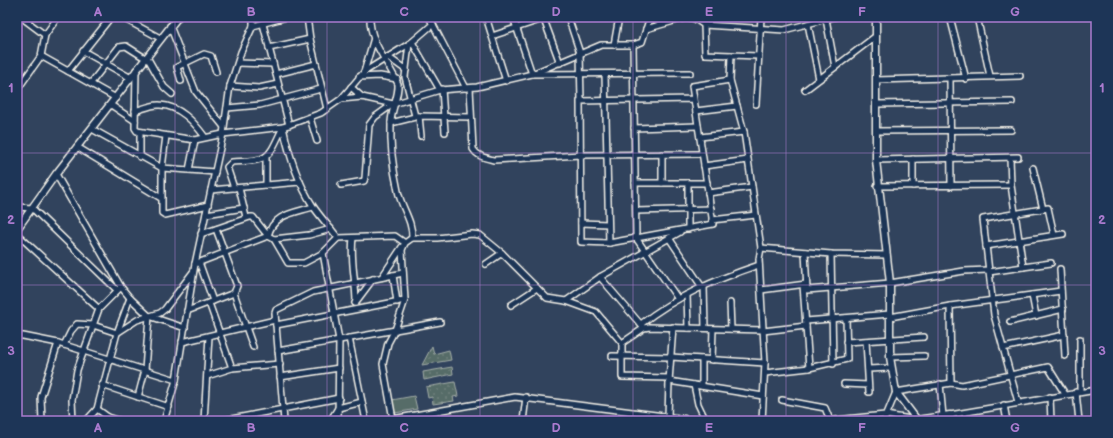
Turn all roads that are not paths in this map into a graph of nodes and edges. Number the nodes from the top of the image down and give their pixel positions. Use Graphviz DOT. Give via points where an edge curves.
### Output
graph roads {
  1 [pos="21,17"];
  2 [pos="58,17"];
  3 [pos="111,17"];
  4 [pos="121,17"];
  5 [pos="178,17"];
  6 [pos="253,17"];
  7 [pos="287,17"];
  8 [pos="307,17"];
  9 [pos="370,17"];
  10 [pos="429,17"];
  11 [pos="486,17"];
  12 [pos="513,17"];
  13 [pos="568,17"];
  14 [pos="620,17"];
  15 [pos="650,17"];
  16 [pos="684,17"];
  17 [pos="706,17"];
  18 [pos="761,17"];
  19 [pos="834,17"];
  20 [pos="876,17"];
  21 [pos="950,17"];
  22 [pos="977,17"];
  23 [pos="543,18"];
  24 [pos="826,19"];
  25 [pos="263,24"];
  26 [pos="433,24"];
  27 [pos="808,24"];
  28 [pos="704,25"];
  29 [pos="170,26"];
  30 [pos="253,26"];
  31 [pos="516,28"];
  32 [pos="760,28"];
  33 [pos="646,29"];
  34 [pos="45,35"];
  35 [pos="492,36"];
  36 [pos="876,36"];
  37 [pos="160,38"];
  38 [pos="374,38"];
  39 [pos="310,39"];
  40 [pos="411,43"];
  41 [pos="614,45"];
  42 [pos="633,45"];
  43 [pos="269,48"];
  44 [pos="83,51"];
  45 [pos="580,53"];
  46 [pos="731,55"];
  47 [pos="41,56"];
  48 [pos="758,56"];
  49 [pos="146,57"];
  50 [pos="386,58"];
  51 [pos="185,62"];
  52 [pos="105,63"];
  53 [pos="238,63"];
  54 [pos="560,63"];
  55 [pos="273,64"];
  56 [pos="316,64"];
  57 [pos="835,67"];
  58 [pos="136,70"];
  59 [pos="406,70"];
  60 [pos="68,71"];
  61 [pos="216,72"];
  62 [pos="364,72"];
  63 [pos="634,73"];
  64 [pos="690,73"];
  65 [pos="276,74"];
  66 [pos="532,74"];
  67 [pos="581,74"];
  68 [pos="605,74"];
  69 [pos="990,76"];
  70 [pos="1020,76"];
  71 [pos="359,77"];
  72 [pos="131,78"];
  73 [pos="396,78"];
  74 [pos="819,79"];
  75 [pos="950,79"];
  76 [pos="966,79"];
  77 [pos="730,80"];
  78 [pos="876,80"];
  79 [pos="181,81"];
  80 [pos="506,81"];
  81 [pos="405,83"];
  82 [pos="90,84"];
  83 [pos="278,84"];
  84 [pos="230,86"];
  85 [pos="351,87"];
  86 [pos="468,88"];
  87 [pos="321,89"];
  88 [pos="17,90"];
  89 [pos="441,90"];
  90 [pos="805,90"];
  91 [pos="172,94"];
  92 [pos="362,97"];
  93 [pos="116,98"];
  94 [pos="410,98"];
  95 [pos="283,99"];
  96 [pos="340,99"];
  97 [pos="694,99"];
  98 [pos="634,100"];
  99 [pos="582,101"];
  100 [pos="606,101"];
  101 [pos="1012,102"];
  102 [pos="950,103"];
  103 [pos="393,104"];
  104 [pos="756,104"];
  105 [pos="876,104"];
  106 [pos="111,105"];
  107 [pos="737,106"];
  108 [pos="227,108"];
  109 [pos="327,109"];
  110 [pos="135,111"];
  111 [pos="696,112"];
  112 [pos="417,116"];
  113 [pos="444,116"];
  114 [pos="471,116"];
  115 [pos="310,118"];
  116 [pos="135,121"];
  117 [pos="391,123"];
  118 [pos="289,125"];
  119 [pos="698,126"];
  120 [pos="224,127"];
  121 [pos="284,127"];
  122 [pos="634,128"];
  123 [pos="92,129"];
  124 [pos="950,130"];
  125 [pos="1011,130"];
  126 [pos="876,131"];
  127 [pos="140,132"];
  128 [pos="445,132"];
  129 [pos="744,132"];
  130 [pos="223,134"];
  131 [pos="166,136"];
  132 [pos="421,136"];
  133 [pos="205,137"];
  134 [pos="700,137"];
  135 [pos="195,140"];
  136 [pos="317,141"];
  137 [pos="77,147"];
  138 [pos="662,154"];
  139 [pos="702,154"];
  140 [pos="607,155"];
  141 [pos="635,155"];
  142 [pos="580,156"];
  143 [pos="140,157"];
  144 [pos="266,158"];
  145 [pos="950,158"];
  146 [pos="1010,158"];
  147 [pos="1018,158"];
  148 [pos="912,159"];
  149 [pos="748,160"];
  150 [pos="876,160"];
  151 [pos="704,166"];
  152 [pos="162,168"];
  153 [pos="1033,168"];
  154 [pos="188,170"];
  155 [pos="215,172"];
  156 [pos="56,174"];
  157 [pos="300,182"];
  158 [pos="635,183"];
  159 [pos="662,183"];
  160 [pos="688,183"];
  161 [pos="707,183"];
  162 [pos="266,185"];
  163 [pos="341,185"];
  164 [pos="878,186"];
  165 [pos="913,186"];
  166 [pos="950,186"];
  167 [pos="1012,186"];
  168 [pos="752,187"];
  169 [pos="236,188"];
  170 [pos="211,190"];
  171 [pos="708,193"];
  172 [pos="161,198"];
  173 [pos="208,205"];
  174 [pos="17,207"];
  175 [pos="314,207"];
  176 [pos="32,208"];
  177 [pos="244,208"];
  178 [pos="710,209"];
  179 [pos="1043,209"];
  180 [pos="688,210"];
  181 [pos="636,211"];
  182 [pos="206,214"];
  183 [pos="1016,214"];
  184 [pos="756,215"];
  185 [pos="246,217"];
  186 [pos="712,220"];
  187 [pos="581,223"];
  188 [pos="608,224"];
  189 [pos="216,228"];
  190 [pos="17,229"];
  191 [pos="331,229"];
  192 [pos="686,229"];
  193 [pos="17,234"];
  194 [pos="201,234"];
  195 [pos="1063,234"];
  196 [pos="1054,235"];
  197 [pos="268,236"];
  198 [pos="338,238"];
  199 [pos="353,238"];
  200 [pos="412,238"];
  201 [pos="636,238"];
  202 [pos="669,238"];
  203 [pos="274,239"];
  204 [pos="1019,240"];
  205 [pos="609,243"];
  206 [pos="404,244"];
  207 [pos="986,246"];
  208 [pos="761,248"];
  209 [pos="645,251"];
  210 [pos="225,252"];
  211 [pos="805,252"];
  212 [pos="322,253"];
  213 [pos="502,253"];
  214 [pos="832,254"];
  215 [pos="887,255"];
  216 [pos="197,263"];
  217 [pos="1051,263"];
  218 [pos="486,264"];
  219 [pos="759,265"];
  220 [pos="1023,267"];
  221 [pos="1060,269"];
  222 [pos="988,271"];
  223 [pos="193,272"];
  224 [pos="403,273"];
  225 [pos="393,275"];
  226 [pos="382,277"];
  227 [pos="600,277"];
  228 [pos="373,279"];
  229 [pos="356,282"];
  230 [pos="890,283"];
  231 [pos="805,284"];
  232 [pos="703,286"];
  233 [pos="330,287"];
  234 [pos="119,288"];
  235 [pos="536,288"];
  236 [pos="832,288"];
  237 [pos="761,290"];
  238 [pos="1062,290"];
  239 [pos="234,293"];
  240 [pos="1032,294"];
  241 [pos="687,295"];
  242 [pos="130,298"];
  243 [pos="678,299"];
  244 [pos="406,300"];
  245 [pos="992,300"];
  246 [pos="566,301"];
  247 [pos="211,302"];
  248 [pos="397,302"];
  249 [pos="356,303"];
  250 [pos="730,304"];
  251 [pos="512,305"];
  252 [pos="950,306"];
  253 [pos="99,309"];
  254 [pos="1063,309"];
  255 [pos="187,311"];
  256 [pos="351,311"];
  257 [pos="335,314"];
  258 [pos="890,315"];
  259 [pos="149,316"];
  260 [pos="1036,316"];
  261 [pos="846,318"];
  262 [pos="832,319"];
  263 [pos="276,322"];
  264 [pos="440,322"];
  265 [pos="1010,322"];
  266 [pos="806,324"];
  267 [pos="93,326"];
  268 [pos="642,326"];
  269 [pos="246,327"];
  270 [pos="673,327"];
  271 [pos="184,328"];
  272 [pos="688,328"];
  273 [pos="705,328"];
  274 [pos="713,328"];
  275 [pos="731,329"];
  276 [pos="395,330"];
  277 [pos="763,331"];
  278 [pos="116,333"];
  279 [pos="220,334"];
  280 [pos="1064,335"];
  281 [pos="17,336"];
  282 [pos="209,336"];
  283 [pos="349,338"];
  284 [pos="924,338"];
  285 [pos="1080,339"];
  286 [pos="339,340"];
  287 [pos="891,340"];
  288 [pos="866,341"];
  289 [pos="182,342"];
  290 [pos="846,342"];
  291 [pos="622,343"];
  292 [pos="61,344"];
  293 [pos="253,347"];
  294 [pos="1003,348"];
  295 [pos="84,351"];
  296 [pos="278,351"];
  297 [pos="612,356"];
  298 [pos="622,356"];
  299 [pos="924,356"];
  300 [pos="1065,356"];
  301 [pos="670,357"];
  302 [pos="890,357"];
  303 [pos="109,359"];
  304 [pos="702,359"];
  305 [pos="712,360"];
  306 [pos="765,363"];
  307 [pos="280,364"];
  308 [pos="833,364"];
  309 [pos="232,368"];
  310 [pos="339,368"];
  311 [pos="809,368"];
  312 [pos="891,368"];
  313 [pos="868,369"];
  314 [pos="145,370"];
  315 [pos="765,373"];
  316 [pos="1010,374"];
  317 [pos="207,376"];
  318 [pos="280,377"];
  319 [pos="176,380"];
  320 [pos="669,380"];
  321 [pos="951,382"];
  322 [pos="844,384"];
  323 [pos="940,384"];
  324 [pos="102,385"];
  325 [pos="694,385"];
  326 [pos="868,385"];
  327 [pos="702,386"];
  328 [pos="1096,390"];
  329 [pos="869,392"];
  330 [pos="896,392"];
  331 [pos="1078,392"];
  332 [pos="1065,394"];
  333 [pos="138,396"];
  334 [pos="763,396"];
  335 [pos="526,397"];
  336 [pos="1050,397"];
  337 [pos="339,398"];
  338 [pos="782,400"];
  339 [pos="362,402"];
  340 [pos="1018,402"];
  341 [pos="1004,405"];
  342 [pos="168,407"];
  343 [pos="283,408"];
  344 [pos="338,408"];
  345 [pos="96,409"];
  346 [pos="668,417"];
  347 [pos="948,417"];
  348 [pos="884,418"];
  349 [pos="110,419"];
  350 [pos="393,419"];
  351 [pos="404,419"];
  352 [pos="230,420"];
  353 [pos="917,420"];
  354 [pos="42,421"];
  355 [pos="73,421"];
  356 [pos="86,421"];
  357 [pos="121,421"];
  358 [pos="164,421"];
  359 [pos="204,421"];
  360 [pos="221,421"];
  361 [pos="284,421"];
  362 [pos="330,421"];
  363 [pos="338,421"];
  364 [pos="366,421"];
  365 [pos="382,421"];
  366 [pos="523,421"];
  367 [pos="704,421"];
  368 [pos="762,421"];
  369 [pos="828,421"];
  370 [pos="1007,421"];
  371 [pos="1051,421"];
  372 [pos="1079,421"];
  1 -- 34 [label="street"];
  2 -- 34 [label="street"];
  3 -- 44 [label="street"];
  4 -- 37 [label="street"];
  5 -- 29 [label="street"];
  6 -- 30 [label="street"];
  7 -- 25 [label="street"];
  8 -- 39 [label="street"];
  9 -- 38 [label="street"];
  10 -- 26 [label="street"];
  11 -- 35 [label="street"];
  12 -- 31 [label="street"];
  13 -- 45 [label="street"];
  14 -- 41 [label="street"];
  15 -- 33 [label="street"];
  16 -- 28 [label="street" via="695,19"];
  16 -- 33 [label="street"];
  17 -- 28 [label="street"];
  18 -- 32 [label="street"];
  19 -- 24 [label="street"];
  20 -- 36 [label="street"];
  21 -- 76 [label="street"];
  22 -- 69 [label="street"];
  23 -- 31 [label="street"];
  23 -- 54 [label="street"];
  24 -- 27 [label="street"];
  24 -- 57 [label="street"];
  25 -- 30 [label="street"];
  25 -- 43 [label="street"];
  26 -- 40 [label="street"];
  26 -- 86 [label="street"];
  27 -- 32 [label="street" via="784,30"];
  27 -- 74 [label="street"];
  28 -- 32 [label="street"];
  28 -- 46 [label="street" via="705,54"];
  29 -- 37 [label="street"];
  29 -- 51 [label="street"];
  30 -- 53 [label="street"];
  31 -- 35 [label="street"];
  31 -- 66 [label="street"];
  32 -- 48 [label="street"];
  33 -- 42 [label="street" via="642,42"];
  34 -- 47 [label="street"];
  35 -- 80 [label="street"];
  36 -- 57 [label="street"];
  36 -- 78 [label="street"];
  37 -- 49 [label="street"];
  38 -- 50 [label="street"];
  38 -- 62 [label="street"];
  39 -- 43 [label="street"];
  39 -- 56 [label="street"];
  40 -- 50 [label="street"];
  40 -- 59 [label="street"];
  40 -- 89 [label="street"];
  41 -- 42 [label="street"];
  41 -- 45 [label="street" via="601,45"];
  42 -- 63 [label="street"];
  43 -- 55 [label="street"];
  44 -- 52 [label="street"];
  44 -- 60 [label="street"];
  45 -- 54 [label="street"];
  45 -- 67 [label="street"];
  46 -- 48 [label="street"];
  46 -- 77 [label="street"];
  47 -- 60 [label="street"];
  47 -- 88 [label="street"];
  48 -- 104 [label="street"];
  49 -- 52 [label="street" via="122,46"];
  49 -- 58 [label="street"];
  49 -- 91 [label="street"];
  50 -- 59 [label="street"];
  50 -- 62 [label="street"];
  50 -- 73 [label="street" via="390,71"];
  51 -- 61 [label="street" via="207,54"];
  51 -- 79 [label="street" via="177,67"];
  51 -- 120 [label="street" via="196,92"];
  52 -- 72 [label="street"];
  52 -- 82 [label="street"];
  53 -- 55 [label="street"];
  53 -- 84 [label="street"];
  54 -- 66 [label="street"];
  55 -- 65 [label="street"];
  56 -- 65 [label="street"];
  56 -- 87 [label="street"];
  57 -- 74 [label="street"];
  58 -- 72 [label="street"];
  58 -- 110 [label="street"];
  59 -- 81 [label="street"];
  60 -- 82 [label="street"];
  62 -- 71 [label="street"];
  63 -- 64 [label="street"];
  63 -- 68 [label="street"];
  63 -- 98 [label="street"];
  65 -- 83 [label="street"];
  66 -- 67 [label="street"];
  66 -- 80 [label="street"];
  67 -- 68 [label="street"];
  67 -- 99 [label="street"];
  68 -- 100 [label="street"];
  69 -- 70 [label="street"];
  69 -- 76 [label="street"];
  71 -- 73 [label="street"];
  71 -- 85 [label="street"];
  72 -- 93 [label="street"];
  73 -- 81 [label="street"];
  73 -- 103 [label="street" via="399,90"];
  74 -- 90 [label="street"];
  75 -- 76 [label="street"];
  75 -- 78 [label="street"];
  75 -- 102 [label="street"];
  77 -- 97 [label="street" via="692,86"];
  77 -- 107 [label="street"];
  78 -- 105 [label="street"];
  80 -- 86 [label="street"];
  81 -- 94 [label="street"];
  82 -- 93 [label="street"];
  83 -- 84 [label="street" via="259,88"];
  83 -- 95 [label="street"];
  84 -- 108 [label="street"];
  85 -- 92 [label="street"];
  85 -- 96 [label="street"];
  86 -- 89 [label="street"];
  86 -- 114 [label="street"];
  87 -- 95 [label="street"];
  87 -- 109 [label="street"];
  89 -- 94 [label="street"];
  89 -- 113 [label="street"];
  92 -- 96 [label="street"];
  92 -- 103 [label="street"];
  93 -- 106 [label="street"];
  94 -- 103 [label="street"];
  94 -- 112 [label="street"];
  95 -- 108 [label="street" via="260,105"];
  95 -- 118 [label="street"];
  96 -- 109 [label="street"];
  97 -- 98 [label="street"];
  97 -- 111 [label="street"];
  98 -- 100 [label="street"];
  98 -- 122 [label="street"];
  99 -- 100 [label="street"];
  99 -- 142 [label="street"];
  100 -- 140 [label="street"];
  101 -- 102 [label="street"];
  102 -- 105 [label="street"];
  102 -- 124 [label="street"];
  103 -- 117 [label="street"];
  103 -- 163 [label="street" via="375,117 369,125 364,181"];
  105 -- 126 [label="street"];
  106 -- 116 [label="street"];
  106 -- 123 [label="street"];
  107 -- 111 [label="street"];
  107 -- 129 [label="street"];
  108 -- 120 [label="street"];
  109 -- 115 [label="street"];
  110 -- 116 [label="street"];
  110 -- 133 [label="street" via="161,105 180,111 196,124"];
  111 -- 119 [label="street"];
  112 -- 113 [label="street"];
  112 -- 117 [label="street"];
  112 -- 132 [label="street"];
  113 -- 114 [label="street"];
  113 -- 128 [label="street"];
  114 -- 142 [label="street" via="473,149 476,154 483,157 501,160 520,157"];
  115 -- 118 [label="street"];
  115 -- 136 [label="street"];
  116 -- 127 [label="street" via="135,128"];
  117 -- 200 [label="street" via="392,154 398,193 412,228"];
  118 -- 121 [label="street"];
  119 -- 122 [label="street"];
  119 -- 134 [label="street"];
  120 -- 130 [label="street"];
  121 -- 130 [label="street"];
  121 -- 144 [label="street"];
  121 -- 157 [label="street" via="286,143"];
  122 -- 141 [label="street"];
  123 -- 137 [label="street"];
  123 -- 143 [label="street"];
  124 -- 125 [label="street"];
  124 -- 126 [label="street"];
  124 -- 145 [label="street"];
  126 -- 150 [label="street"];
  127 -- 131 [label="street"];
  127 -- 143 [label="street"];
  129 -- 134 [label="street"];
  129 -- 149 [label="street"];
  130 -- 133 [label="street"];
  130 -- 155 [label="street"];
  131 -- 135 [label="street"];
  131 -- 152 [label="street"];
  133 -- 135 [label="street"];
  134 -- 139 [label="street"];
  135 -- 154 [label="street"];
  137 -- 156 [label="street"];
  137 -- 172 [label="street"];
  138 -- 139 [label="street"];
  138 -- 141 [label="street"];
  138 -- 159 [label="street"];
  139 -- 151 [label="street"];
  140 -- 141 [label="street"];
  140 -- 142 [label="street"];
  140 -- 188 [label="street"];
  141 -- 158 [label="street"];
  142 -- 187 [label="street"];
  143 -- 152 [label="street"];
  144 -- 162 [label="street"];
  144 -- 169 [label="street" via="229,164 227,168"];
  145 -- 146 [label="street"];
  145 -- 148 [label="street"];
  145 -- 166 [label="street"];
  146 -- 147 [label="street"];
  146 -- 167 [label="street"];
  148 -- 150 [label="street"];
  148 -- 165 [label="street"];
  149 -- 151 [label="street"];
  149 -- 168 [label="street"];
  150 -- 164 [label="street"];
  151 -- 161 [label="street"];
  152 -- 154 [label="street"];
  152 -- 172 [label="street"];
  153 -- 179 [label="street"];
  154 -- 155 [label="street"];
  155 -- 170 [label="street"];
  156 -- 176 [label="street"];
  156 -- 234 [label="street"];
  157 -- 162 [label="street"];
  157 -- 175 [label="street"];
  158 -- 159 [label="street"];
  158 -- 181 [label="street"];
  159 -- 160 [label="street"];
  160 -- 161 [label="street"];
  160 -- 180 [label="street"];
  161 -- 171 [label="street"];
  162 -- 169 [label="street"];
  164 -- 165 [label="street"];
  164 -- 215 [label="street"];
  165 -- 166 [label="street"];
  166 -- 167 [label="street"];
  167 -- 183 [label="street"];
  168 -- 171 [label="street"];
  168 -- 184 [label="street"];
  169 -- 170 [label="street"];
  169 -- 177 [label="street"];
  170 -- 173 [label="street"];
  171 -- 178 [label="street"];
  172 -- 173 [label="street" via="162,214 168,216"];
  173 -- 182 [label="street"];
  174 -- 176 [label="street"];
  175 -- 191 [label="street"];
  175 -- 197 [label="street" via="283,216 275,221 270,226"];
  176 -- 190 [label="street"];
  176 -- 234 [label="street"];
  177 -- 182 [label="street"];
  177 -- 185 [label="street"];
  178 -- 180 [label="street"];
  178 -- 186 [label="street"];
  179 -- 183 [label="street"];
  179 -- 196 [label="street" via="1048,208"];
  180 -- 181 [label="street"];
  180 -- 192 [label="street"];
  181 -- 201 [label="street"];
  182 -- 194 [label="street"];
  183 -- 204 [label="street"];
  183 -- 207 [label="street" via="983,220"];
  184 -- 186 [label="street"];
  184 -- 208 [label="street"];
  185 -- 189 [label="street"];
  185 -- 197 [label="street" via="253,218"];
  186 -- 192 [label="street" via="713,224"];
  187 -- 188 [label="street"];
  187 -- 205 [label="street" via="581,242"];
  188 -- 205 [label="street"];
  189 -- 194 [label="street"];
  189 -- 210 [label="street"];
  191 -- 198 [label="street"];
  191 -- 203 [label="street" via="309,235"];
  192 -- 201 [label="street"];
  192 -- 202 [label="street"];
  193 -- 253 [label="street"];
  194 -- 216 [label="street"];
  195 -- 196 [label="street"];
  196 -- 204 [label="street"];
  197 -- 203 [label="street"];
  197 -- 210 [label="street"];
  198 -- 199 [label="street"];
  198 -- 212 [label="street"];
  199 -- 206 [label="street" via="395,236"];
  199 -- 229 [label="street" via="352,258"];
  200 -- 206 [label="street"];
  200 -- 213 [label="street" via="480,235"];
  201 -- 205 [label="street"];
  201 -- 209 [label="street"];
  202 -- 209 [label="street"];
  202 -- 232 [label="street"];
  203 -- 212 [label="street" via="288,263 304,263"];
  204 -- 207 [label="street"];
  204 -- 220 [label="street"];
  206 -- 224 [label="street"];
  206 -- 226 [label="street"];
  207 -- 222 [label="street"];
  208 -- 211 [label="street"];
  208 -- 219 [label="street"];
  209 -- 227 [label="street"];
  209 -- 243 [label="street"];
  210 -- 216 [label="street"];
  210 -- 239 [label="street" via="237,286"];
  211 -- 214 [label="street"];
  211 -- 231 [label="street"];
  212 -- 233 [label="street"];
  213 -- 218 [label="street"];
  213 -- 235 [label="street"];
  214 -- 215 [label="street"];
  214 -- 236 [label="street"];
  215 -- 230 [label="street"];
  216 -- 223 [label="street"];
  216 -- 247 [label="street"];
  217 -- 220 [label="street"];
  219 -- 232 [label="street"];
  219 -- 237 [label="street"];
  220 -- 222 [label="street"];
  221 -- 238 [label="street"];
  222 -- 230 [label="street" via="964,271"];
  222 -- 245 [label="street"];
  223 -- 255 [label="street"];
  223 -- 259 [label="street" via="165,309"];
  224 -- 225 [label="street"];
  224 -- 244 [label="street"];
  225 -- 226 [label="street"];
  225 -- 248 [label="street"];
  226 -- 228 [label="street"];
  227 -- 246 [label="street"];
  227 -- 268 [label="street"];
  228 -- 229 [label="street"];
  228 -- 249 [label="street"];
  229 -- 233 [label="street"];
  229 -- 249 [label="street"];
  230 -- 236 [label="street"];
  230 -- 258 [label="street"];
  231 -- 236 [label="street" via="807,290"];
  231 -- 237 [label="street"];
  231 -- 266 [label="street"];
  232 -- 241 [label="street"];
  232 -- 273 [label="street"];
  233 -- 257 [label="street"];
  233 -- 263 [label="street" via="279,307 275,313"];
  234 -- 242 [label="street"];
  234 -- 253 [label="street"];
  235 -- 246 [label="street" via="547,298"];
  235 -- 251 [label="street"];
  236 -- 262 [label="street"];
  237 -- 277 [label="street"];
  238 -- 240 [label="street"];
  238 -- 254 [label="street"];
  239 -- 247 [label="street"];
  239 -- 269 [label="street"];
  240 -- 245 [label="street"];
  240 -- 260 [label="street"];
  241 -- 243 [label="street"];
  241 -- 272 [label="street"];
  242 -- 259 [label="street"];
  242 -- 278 [label="street"];
  243 -- 268 [label="street" via="660,309"];
  244 -- 248 [label="street"];
  244 -- 276 [label="street"];
  245 -- 252 [label="street"];
  245 -- 294 [label="street"];
  246 -- 291 [label="street" via="596,312"];
  247 -- 255 [label="street"];
  247 -- 279 [label="street"];
  248 -- 256 [label="street"];
  249 -- 256 [label="street"];
  250 -- 275 [label="street"];
  252 -- 258 [label="street"];
  252 -- 321 [label="street"];
  253 -- 267 [label="street"];
  254 -- 260 [label="street"];
  254 -- 280 [label="street"];
  255 -- 271 [label="street"];
  256 -- 257 [label="street"];
  257 -- 263 [label="street"];
  257 -- 286 [label="street"];
  258 -- 261 [label="street"];
  258 -- 287 [label="street"];
  259 -- 271 [label="street"];
  259 -- 278 [label="street"];
  259 -- 314 [label="street"];
  260 -- 265 [label="street"];
  261 -- 262 [label="street"];
  261 -- 290 [label="street"];
  262 -- 266 [label="street"];
  262 -- 308 [label="street"];
  263 -- 269 [label="street"];
  263 -- 296 [label="street"];
  264 -- 276 [label="street"];
  266 -- 277 [label="street"];
  266 -- 311 [label="street"];
  267 -- 278 [label="street"];
  267 -- 292 [label="street" via="81,323 74,326"];
  267 -- 295 [label="street"];
  268 -- 270 [label="street"];
  268 -- 291 [label="street"];
  269 -- 279 [label="street"];
  269 -- 293 [label="street"];
  270 -- 272 [label="street"];
  270 -- 301 [label="street"];
  271 -- 289 [label="street"];
  272 -- 273 [label="street"];
  273 -- 274 [label="street"];
  274 -- 275 [label="street"];
  274 -- 305 [label="street"];
  275 -- 277 [label="street"];
  276 -- 283 [label="street"];
  276 -- 350 [label="street" via="388,343 383,364"];
  277 -- 306 [label="street"];
  278 -- 303 [label="street"];
  279 -- 282 [label="street"];
  279 -- 309 [label="street"];
  280 -- 294 [label="street"];
  280 -- 300 [label="street"];
  281 -- 292 [label="street"];
  282 -- 289 [label="street"];
  282 -- 317 [label="street"];
  283 -- 286 [label="street"];
  283 -- 339 [label="street"];
  284 -- 287 [label="street"];
  285 -- 331 [label="street"];
  286 -- 296 [label="street"];
  286 -- 310 [label="street"];
  287 -- 288 [label="street"];
  287 -- 302 [label="street"];
  288 -- 290 [label="street"];
  288 -- 313 [label="street"];
  289 -- 319 [label="street"];
  290 -- 308 [label="street" via="847,359"];
  291 -- 298 [label="street"];
  292 -- 295 [label="street"];
  292 -- 354 [label="street" via="41,397"];
  294 -- 316 [label="street"];
  295 -- 303 [label="street"];
  295 -- 355 [label="street" via="77,370 72,400"];
  296 -- 307 [label="street"];
  297 -- 298 [label="street"];
  298 -- 301 [label="street"];
  298 -- 320 [label="street" via="622,377"];
  299 -- 302 [label="street"];
  301 -- 304 [label="street"];
  301 -- 320 [label="street"];
  302 -- 312 [label="street"];
  303 -- 314 [label="street"];
  303 -- 324 [label="street"];
  304 -- 305 [label="street"];
  304 -- 327 [label="street"];
  305 -- 306 [label="street"];
  306 -- 315 [label="street"];
  307 -- 309 [label="street"];
  307 -- 318 [label="street"];
  308 -- 311 [label="street"];
  309 -- 317 [label="street"];
  310 -- 318 [label="street"];
  310 -- 337 [label="street"];
  311 -- 315 [label="street"];
  312 -- 313 [label="street"];
  312 -- 330 [label="street"];
  313 -- 326 [label="street"];
  314 -- 319 [label="street"];
  314 -- 333 [label="street"];
  315 -- 334 [label="street"];
  316 -- 321 [label="street" via="962,385"];
  316 -- 332 [label="street" via="1048,367"];
  316 -- 340 [label="street"];
  317 -- 359 [label="street"];
  318 -- 343 [label="street"];
  319 -- 342 [label="street"];
  320 -- 325 [label="street"];
  320 -- 346 [label="street"];
  321 -- 323 [label="street"];
  322 -- 326 [label="street"];
  323 -- 330 [label="street"];
  323 -- 347 [label="street"];
  324 -- 333 [label="street"];
  324 -- 345 [label="street"];
  325 -- 327 [label="street"];
  325 -- 367 [label="street"];
  326 -- 329 [label="street"];
  327 -- 334 [label="street"];
  328 -- 331 [label="street"];
  330 -- 348 [label="street"];
  330 -- 353 [label="street"];
  331 -- 332 [label="street"];
  331 -- 372 [label="street"];
  332 -- 336 [label="street"];
  333 -- 342 [label="street"];
  334 -- 368 [label="street"];
  335 -- 346 [label="street"];
  335 -- 351 [label="street" via="498,399"];
  335 -- 366 [label="street"];
  336 -- 340 [label="street"];
  336 -- 371 [label="street"];
  337 -- 343 [label="street"];
  337 -- 344 [label="street"];
  338 -- 369 [label="street" via="825,408"];
  339 -- 344 [label="street"];
  339 -- 364 [label="street"];
  340 -- 341 [label="street"];
  341 -- 347 [label="street"];
  341 -- 370 [label="street"];
  342 -- 358 [label="street"];
  343 -- 352 [label="street"];
  343 -- 361 [label="street"];
  344 -- 362 [label="street"];
  344 -- 363 [label="street"];
  345 -- 349 [label="street"];
  345 -- 356 [label="street"];
  346 -- 367 [label="street"];
  347 -- 353 [label="street"];
  348 -- 353 [label="street"];
  348 -- 369 [label="street"];
  349 -- 357 [label="street"];
  350 -- 351 [label="street"];
  350 -- 365 [label="street"];
  352 -- 360 [label="street"];
}
